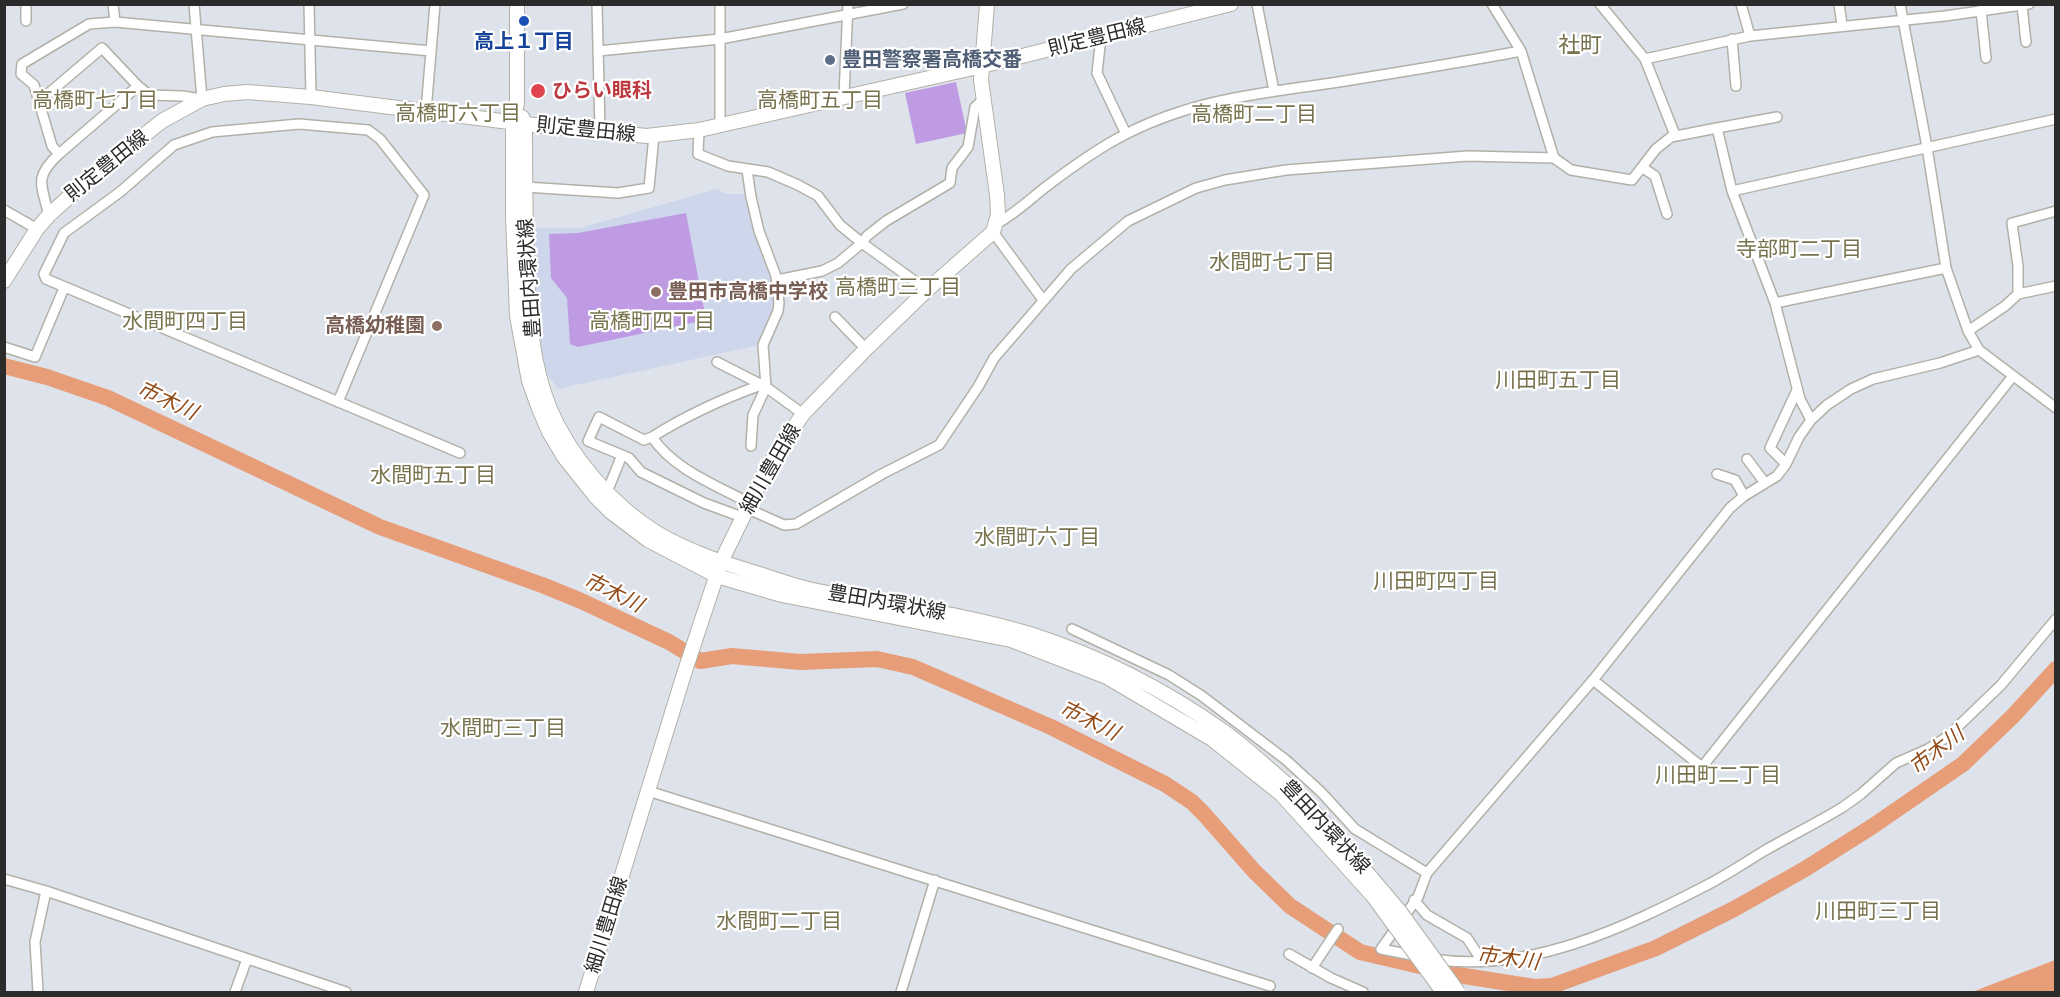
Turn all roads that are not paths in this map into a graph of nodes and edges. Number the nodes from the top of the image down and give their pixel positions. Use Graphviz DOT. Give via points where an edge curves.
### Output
graph roads {
  1 [pos="27,4"];
  2 [pos="113,4"];
  3 [pos="194,4"];
  4 [pos="309,4"];
  5 [pos="435,4"];
  6 [pos="517,4"];
  7 [pos="597,4"];
  8 [pos="720,4"];
  9 [pos="848,4"];
  10 [pos="903,4"];
  11 [pos="987,4"];
  12 [pos="1231,4"];
  13 [pos="1257,4"];
  14 [pos="1492,4"];
  15 [pos="1600,4"];
  16 [pos="1741,4"];
  17 [pos="1839,4"];
  18 [pos="1900,4"];
  19 [pos="2026,5"];
  20 [pos="2003,6"];
  21 [pos="1983,8"];
  22 [pos="1959,9"];
  23 [pos="847,16"];
  24 [pos="1902,20"];
  25 [pos="26,21"];
  26 [pos="115,22"];
  27 [pos="1842,25"];
  28 [pos="197,28"];
  29 [pos="1750,36"];
  30 [pos="1101,37"];
  31 [pos="720,39"];
  32 [pos="1732,39"];
  33 [pos="309,41"];
  34 [pos="2026,42"];
  35 [pos="431,51"];
  36 [pos="598,51"];
  37 [pos="1521,51"];
  38 [pos="1986,58"];
  39 [pos="1645,59"];
  40 [pos="982,66"];
  41 [pos="138,86"];
  42 [pos="1736,86"];
  43 [pos="1274,92"];
  44 [pos="39,96"];
  45 [pos="844,96"];
  46 [pos="311,97"];
  47 [pos="202,99"];
  48 [pos="984,99"];
  49 [pos="426,111"];
  50 [pos="1777,117"];
  51 [pos="519,123"];
  52 [pos="2055,123"];
  53 [pos="720,124"];
  54 [pos="1717,128"];
  55 [pos="600,130"];
  56 [pos="699,130"];
  57 [pos="1126,134"];
  58 [pos="654,135"];
  59 [pos="1675,135"];
  60 [pos="1927,147"];
  61 [pos="59,154"];
  62 [pos="1554,158"];
  63 [pos="1643,168"];
  64 [pos="747,170"];
  65 [pos="525,187"];
  66 [pos="1732,191"];
  67 [pos="4,210"];
  68 [pos="2055,211"];
  69 [pos="1667,214"];
  70 [pos="49,215"];
  71 [pos="995,228"];
  72 [pos="37,229"];
  73 [pos="862,243"];
  74 [pos="1946,268"];
  75 [pos="777,280"];
  76 [pos="4,281"];
  77 [pos="2055,285"];
  78 [pos="64,288"];
  79 [pos="927,290"];
  80 [pos="2018,294"];
  81 [pos="1043,300"];
  82 [pos="1775,303"];
  83 [pos="835,317"];
  84 [pos="1968,331"];
  85 [pos="4,347"];
  86 [pos="866,349"];
  87 [pos="1979,350"];
  88 [pos="717,362"];
  89 [pos="2013,376"];
  90 [pos="764,386"];
  91 [pos="1797,390"];
  92 [pos="338,402"];
  93 [pos="2055,408"];
  94 [pos="803,414"];
  95 [pos="1811,420"];
  96 [pos="652,437"];
  97 [pos="751,446"];
  98 [pos="460,453"];
  99 [pos="622,455"];
  100 [pos="1747,459"];
  101 [pos="1786,464"];
  102 [pos="1717,474"];
  103 [pos="1766,483"];
  104 [pos="607,492"];
  105 [pos="1744,496"];
  106 [pos="746,509"];
  107 [pos="719,569"];
  108 [pos="2055,619"];
  109 [pos="1072,629"];
  110 [pos="1593,680"];
  111 [pos="1285,790"];
  112 [pos="648,791"];
  113 [pos="1427,873"];
  114 [pos="4,879"];
  115 [pos="935,880"];
  116 [pos="46,891"];
  117 [pos="1414,900"];
  118 [pos="1338,929"];
  119 [pos="1288,954"];
  120 [pos="247,959"];
  121 [pos="1482,962"];
  122 [pos="1312,968"];
  123 [pos="1270,986"];
  124 [pos="38,993"];
  125 [pos="235,993"];
  126 [pos="346,993"];
  127 [pos="586,993"];
  128 [pos="901,993"];
  129 [pos="1364,993"];
  130 [pos="1443,993"];
  131 [pos="1458,993"];
  1 -- 25 [label="street"];
  2 -- 26 [label="street"];
  3 -- 28 [label="street"];
  4 -- 33 [label="street"];
  5 -- 35 [label="street"];
  6 -- 51 [label="main road, 豊田内環状線"];
  7 -- 36 [label="street"];
  8 -- 31 [label="street"];
  9 -- 23 [label="street"];
  10 -- 23 [label="street"];
  11 -- 40 [label="main road"];
  12 -- 30 [label="main road, 則定豊田線"];
  13 -- 43 [label="street"];
  14 -- 37 [label="street"];
  15 -- 39 [label="street"];
  16 -- 29 [label="street"];
  17 -- 27 [label="street"];
  18 -- 24 [label="street"];
  19 -- 20 [label="street"];
  19 -- 34 [label="street"];
  20 -- 21 [label="street"];
  21 -- 22 [label="street"];
  21 -- 38 [label="street"];
  22 -- 24 [label="street"];
  23 -- 31 [label="street"];
  23 -- 45 [label="street"];
  24 -- 27 [label="street"];
  24 -- 60 [label="street"];
  26 -- 28 [label="street"];
  26 -- 44 [label="street" via="89,24 22,64 21,74 34,85"];
  27 -- 29 [label="street"];
  28 -- 33 [label="street"];
  28 -- 47 [label="street"];
  29 -- 32 [label="street"];
  30 -- 40 [label="main road, 則定豊田線"];
  30 -- 57 [label="street" via="1097,73"];
  31 -- 36 [label="street"];
  31 -- 53 [label="street"];
  32 -- 39 [label="street"];
  32 -- 42 [label="street"];
  33 -- 35 [label="street"];
  33 -- 46 [label="street"];
  35 -- 49 [label="street"];
  36 -- 55 [label="street"];
  37 -- 43 [label="street"];
  37 -- 62 [label="street"];
  39 -- 59 [label="street"];
  40 -- 45 [label="main road, 則定豊田線"];
  40 -- 48 [label="main road"];
  41 -- 44 [label="street" via="102,48 49,93"];
  41 -- 47 [label="street" via="149,95"];
  41 -- 61 [label="street"];
  43 -- 57 [label="street" via="1192,107"];
  44 -- 61 [label="street" via="52,146"];
  45 -- 53 [label="main road, 則定豊田線"];
  46 -- 47 [label="main road, 則定豊田線" via="247,92"];
  46 -- 49 [label="main road, 則定豊田線"];
  47 -- 70 [label="main road, 則定豊田線" via="162,122"];
  48 -- 71 [label="main road" via="997,195"];
  48 -- 73 [label="street" via="975,107 968,147 952,168 950,183 886,221"];
  49 -- 51 [label="main road, 則定豊田線"];
  50 -- 54 [label="street"];
  51 -- 55 [label="main road, 則定豊田線"];
  51 -- 65 [label="main road, 豊田内環状線"];
  51 -- 107 [label="main road, 豊田内環状線" via="513,217 517,316 529,381 549,432 580,480 611,512 648,540"];
  52 -- 60 [label="street"];
  53 -- 56 [label="main road, 則定豊田線"];
  54 -- 59 [label="street"];
  54 -- 66 [label="street"];
  55 -- 58 [label="main road, 則定豊田線"];
  56 -- 58 [label="main road, 則定豊田線"];
  56 -- 64 [label="street" via="698,154"];
  57 -- 71 [label="street" via="1095,151"];
  58 -- 65 [label="street" via="649,188 618,193"];
  59 -- 63 [label="street" via="1656,149"];
  60 -- 66 [label="street"];
  60 -- 74 [label="street"];
  61 -- 70 [label="street" via="42,174"];
  62 -- 63 [label="street" via="1571,170 1632,180"];
  62 -- 81 [label="street" via="1468,156 1409,160 1286,170 1216,183 1128,221 1080,259"];
  63 -- 69 [label="street" via="1655,176"];
  64 -- 73 [label="street" via="768,172 818,196 840,225"];
  64 -- 75 [label="street" via="759,231"];
  65 -- 104 [label="main road, 豊田内環状線" via="529,314 540,377 550,409 566,439"];
  66 -- 82 [label="street"];
  67 -- 72 [label="street"];
  68 -- 80 [label="street" via="2012,223"];
  70 -- 72 [label="main road, 則定豊田線"];
  71 -- 79 [label="main road, 細川豊田線"];
  71 -- 81 [label="street"];
  72 -- 76 [label="main road, 則定豊田線"];
  73 -- 75 [label="street" via="822,271"];
  73 -- 79 [label="street"];
  74 -- 82 [label="street"];
  74 -- 84 [label="street"];
  75 -- 90 [label="street" via="778,311 763,348 767,376"];
  77 -- 80 [label="street"];
  78 -- 85 [label="street" via="35,357"];
  78 -- 92 [label="street"];
  78 -- 92 [label="street" via="44,274 64,233 174,145 212,132 299,124 368,130 380,139 424,195"];
  79 -- 86 [label="main road, 細川豊田線"];
  80 -- 84 [label="street"];
  81 -- 106 [label="street" via="994,358 939,445 796,524 784,525"];
  82 -- 91 [label="street"];
  83 -- 86 [label="street"];
  84 -- 87 [label="street"];
  86 -- 94 [label="main road, 細川豊田線"];
  87 -- 89 [label="street"];
  87 -- 95 [label="street" via="1873,379 1851,389"];
  88 -- 90 [label="street"];
  89 -- 93 [label="street"];
  89 -- 110 [label="street" via="1702,767"];
  90 -- 94 [label="street"];
  90 -- 96 [label="street" via="719,400"];
  90 -- 97 [label="street" via="753,415"];
  91 -- 95 [label="street"];
  91 -- 101 [label="street" via="1770,448"];
  92 -- 98 [label="street"];
  94 -- 106 [label="main road, 細川豊田線"];
  95 -- 101 [label="street"];
  96 -- 99 [label="street" via="644,440 599,417 588,441"];
  96 -- 106 [label="street" via="661,452"];
  99 -- 104 [label="street"];
  99 -- 106 [label="street" via="641,472 705,503"];
  100 -- 103 [label="street"];
  101 -- 103 [label="street"];
  102 -- 105 [label="street" via="1735,480"];
  103 -- 105 [label="street"];
  104 -- 107 [label="main road, 豊田内環状線" via="640,521"];
  105 -- 110 [label="street" via="1713,527"];
  106 -- 107 [label="main road, 細川豊田線"];
  107 -- 111 [label="main road, 豊田内環状線" via="961,616 1034,636 1099,661 1169,695 1225,732"];
  107 -- 112 [label="main road, 細川豊田線"];
  108 -- 121 [label="street" via="2001,685 1947,737 1896,763 1828,816 1711,884 1659,909 1560,948"];
  109 -- 113 [label="street" via="1169,675 1202,696 1286,760 1355,829"];
  110 -- 113 [label="street"];
  111 -- 130 [label="main road, 豊田内環状線, bridge" via="1372,896"];
  111 -- 131 [label="main road, 豊田内環状線, bridge" via="1331,830 1401,913"];
  112 -- 115 [label="street"];
  112 -- 127 [label="main road, 細川豊田線"];
  113 -- 117 [label="street"];
  114 -- 116 [label="street"];
  115 -- 123 [label="street"];
  115 -- 128 [label="street"];
  116 -- 120 [label="street"];
  116 -- 124 [label="street" via="35,942"];
  117 -- 121 [label="street" via="1427,915 1467,938"];
  117 -- 121 [label="street" via="1381,949 1450,962"];
  118 -- 122 [label="street"];
  119 -- 122 [label="street"];
  120 -- 125 [label="street"];
  120 -- 126 [label="street"];
  122 -- 129 [label="street"];
}
